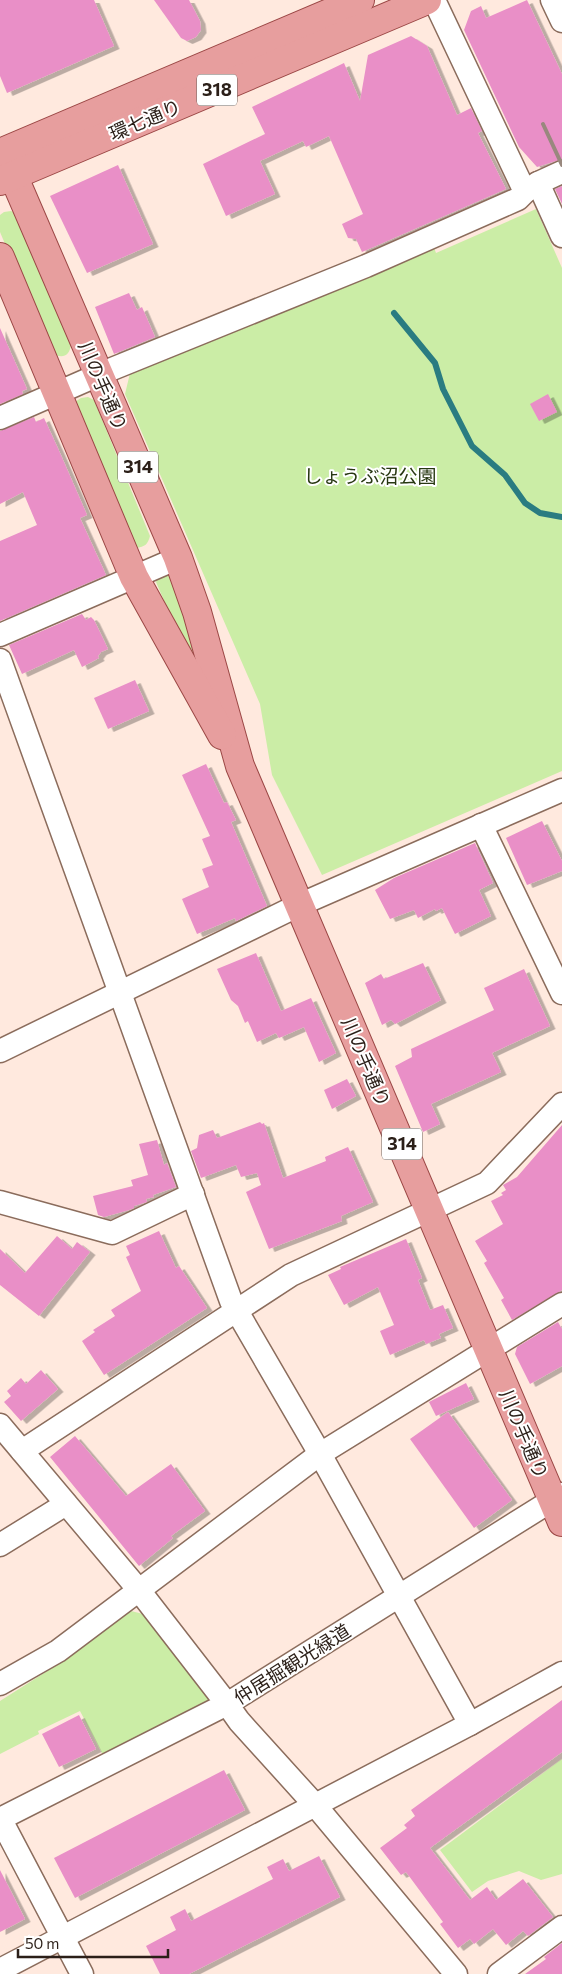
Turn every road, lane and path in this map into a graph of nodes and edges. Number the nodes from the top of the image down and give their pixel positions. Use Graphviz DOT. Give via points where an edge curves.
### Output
graph roads {
  1 [pos="360,0"];
  2 [pos="427,0"];
  3 [pos="434,0"];
  4 [pos="552,0"];
  5 [pos="562,21"];
  6 [pos="3,162"];
  7 [pos="562,172"];
  8 [pos="531,187"];
  9 [pos="562,236"];
  10 [pos="0,257"];
  11 [pos="98,375"];
  12 [pos="57,392"];
  13 [pos="0,418"];
  14 [pos="178,558"];
  15 [pos="134,577"];
  16 [pos="0,635"];
  17 [pos="0,660"];
  18 [pos="240,766"];
  19 [pos="562,790"];
  20 [pos="480,825"];
  21 [pos="299,905"];
  22 [pos="121,992"];
  23 [pos="562,992"];
  24 [pos="0,1051"];
  25 [pos="562,1104"];
  26 [pos="192,1194"];
  27 [pos="0,1202"];
  28 [pos="430,1209"];
  29 [pos="562,1304"];
  30 [pos="237,1310"];
  31 [pos="488,1350"];
  32 [pos="0,1425"];
  33 [pos="22,1451"];
  34 [pos="320,1454"];
  35 [pos="66,1504"];
  36 [pos="559,1505"];
  37 [pos="0,1545"];
  38 [pos="138,1589"];
  39 [pos="398,1597"];
  40 [pos="562,1673"];
  41 [pos="0,1684"];
  42 [pos="227,1704"];
  43 [pos="470,1724"];
  44 [pos="315,1805"];
  45 [pos="0,1818"];
  46 [pos="562,1927"];
  47 [pos="62,1938"];
  48 [pos="0,1970"];
  49 [pos="82,1974"];
  50 [pos="456,1974"];
  51 [pos="499,1974"];
  1 -- 6 [label="main road, 環七通り / 318"];
  2 -- 6 [label="main road, 環七通り / 318"];
  3 -- 8 [label="street"];
  4 -- 5 [label="street"];
  6 -- 11 [label="main road, 川の手通り / 314"];
  7 -- 8 [label="street"];
  8 -- 9 [label="street"];
  8 -- 11 [label="street" via="518,199 366,266"];
  10 -- 12 [label="main road, 川の手通り / 314"];
  11 -- 12 [label="street"];
  11 -- 14 [label="main road, 川の手通り / 314"];
  12 -- 13 [label="street"];
  12 -- 15 [label="main road, 川の手通り / 314"];
  14 -- 15 [label="street"];
  14 -- 18 [label="main road, 川の手通り / 314" via="197,612"];
  15 -- 16 [label="street"];
  15 -- 18 [label="main road, 川の手通り / 314"];
  17 -- 22 [label="street"];
  18 -- 21 [label="main road, 川の手通り / 314"];
  19 -- 20 [label="street"];
  20 -- 21 [label="street"];
  20 -- 23 [label="street"];
  21 -- 22 [label="street"];
  21 -- 28 [label="main road, 川の手通り / 314"];
  22 -- 24 [label="street"];
  22 -- 26 [label="street"];
  25 -- 28 [label="street" via="487,1183"];
  26 -- 27 [label="street" via="112,1233"];
  26 -- 30 [label="street"];
  28 -- 30 [label="street" via="291,1275"];
  28 -- 31 [label="main road, 川の手通り / 314"];
  29 -- 31 [label="street"];
  30 -- 33 [label="street"];
  30 -- 34 [label="street"];
  31 -- 34 [label="street"];
  31 -- 36 [label="main road, 川の手通り / 314"];
  32 -- 33 [label="street"];
  33 -- 35 [label="street"];
  34 -- 38 [label="street"];
  34 -- 39 [label="street"];
  35 -- 37 [label="street"];
  35 -- 38 [label="street"];
  36 -- 39 [label="street, 仲居掘観光緑道"];
  38 -- 41 [label="street" via="58,1651"];
  38 -- 42 [label="street"];
  39 -- 42 [label="street, 仲居掘観光緑道"];
  39 -- 43 [label="street"];
  40 -- 43 [label="street"];
  42 -- 44 [label="street, 仲居掘観光緑道"];
  42 -- 45 [label="street"];
  43 -- 44 [label="street"];
  44 -- 47 [label="street"];
  44 -- 50 [label="street, 仲居掘観光緑道"];
  45 -- 47 [label="street"];
  46 -- 51 [label="street"];
  47 -- 48 [label="street"];
  47 -- 49 [label="street"];
}
